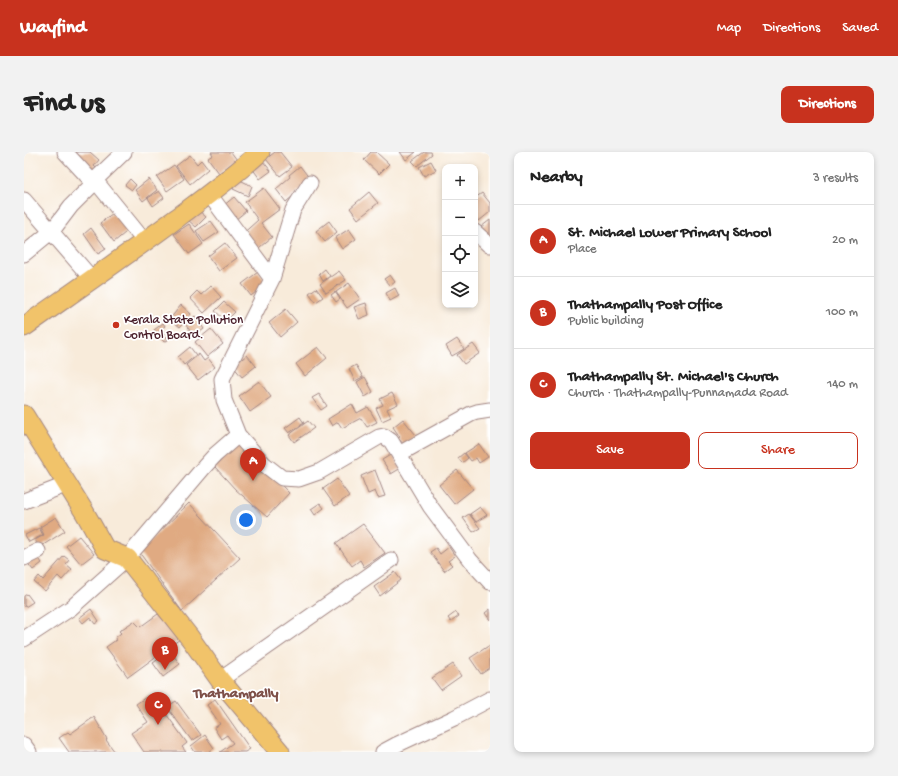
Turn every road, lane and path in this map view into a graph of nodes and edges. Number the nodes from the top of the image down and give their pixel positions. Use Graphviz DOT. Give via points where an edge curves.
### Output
graph roads {
  1 [pos="65,152"];
  2 [pos="124,152"];
  3 [pos="260,152"];
  4 [pos="97,180"];
  5 [pos="310,183"];
  6 [pos="209,194"];
  7 [pos="24,200"];
  8 [pos="52,231"];
  9 [pos="478,235"];
  10 [pos="145,242"];
  11 [pos="490,244"];
  12 [pos="24,254"];
  13 [pos="92,279"];
  14 [pos="272,279"];
  15 [pos="24,327"];
  16 [pos="490,410"];
  17 [pos="24,415"];
  18 [pos="238,435"];
  19 [pos="399,454"];
  20 [pos="68,484"];
  21 [pos="24,501"];
  22 [pos="38,551"];
  23 [pos="24,558"];
  24 [pos="127,558"];
  25 [pos="391,560"];
  26 [pos="490,582"];
  27 [pos="24,638"];
  28 [pos="220,680"];
  29 [pos="490,698"];
  30 [pos="24,745"];
  31 [pos="29,752"];
  32 [pos="280,752"];
  33 [pos="383,752"];
  1 -- 4 [label="street" via="90,179"];
  2 -- 4 [label="street" via="98,176"];
  3 -- 6 [label="main road"];
  4 -- 8 [label="street" via="71,206"];
  4 -- 10 [label="street"];
  5 -- 14 [label="street" via="293,210"];
  6 -- 10 [label="main road"];
  6 -- 14 [label="street"];
  7 -- 8 [label="street"];
  8 -- 12 [label="street"];
  8 -- 13 [label="street"];
  9 -- 11 [label="street"];
  10 -- 13 [label="main road"];
  13 -- 15 [label="main road"];
  14 -- 18 [label="street" via="222,379 224,400"];
  16 -- 19 [label="street" via="471,414"];
  17 -- 20 [label="main road"];
  18 -- 19 [label="street" via="264,464 282,478 299,479 319,472 379,437 384,436 391,441"];
  18 -- 24 [label="street" via="205,466"];
  19 -- 26 [label="street" via="430,506 470,560"];
  20 -- 21 [label="street"];
  20 -- 24 [label="main road" via="105,549"];
  22 -- 23 [label="street"];
  24 -- 27 [label="street" via="71,608"];
  24 -- 28 [label="main road"];
  25 -- 28 [label="street"];
  28 -- 32 [label="main road"];
  29 -- 33 [label="street"];
  30 -- 31 [label="street"];
}
